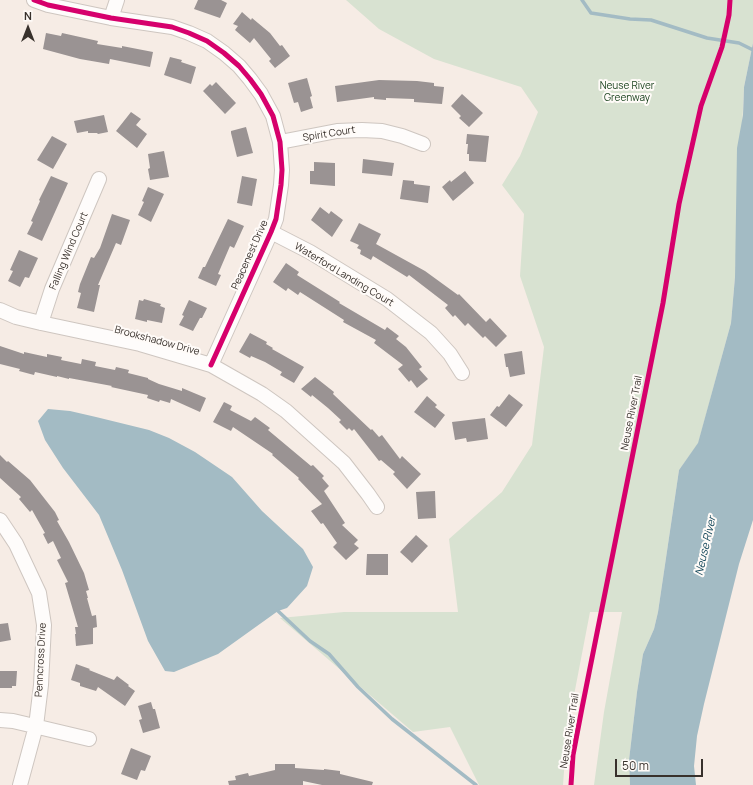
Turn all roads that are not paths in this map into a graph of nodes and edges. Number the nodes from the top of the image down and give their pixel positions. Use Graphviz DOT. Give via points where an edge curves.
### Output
graph roads {
  1 [pos="34,0"];
  2 [pos="117,0"];
  3 [pos="112,18"];
  4 [pos="280,142"];
  5 [pos="423,144"];
  6 [pos="99,179"];
  7 [pos="271,232"];
  8 [pos="0,310"];
  9 [pos="41,323"];
  10 [pos="211,365"];
  11 [pos="462,373"];
  12 [pos="377,507"];
  13 [pos="0,520"];
  14 [pos="0,720"];
  15 [pos="36,726"];
  16 [pos="89,739"];
  17 [pos="20,785"];
  1 -- 3 [label="street, Peacenest Drive"];
  2 -- 3 [label="street"];
  3 -- 4 [label="street, Peacenest Drive" via="172,27 189,33 224,53 239,66 261,94 273,116"];
  4 -- 5 [label="street, Spirit Court" via="362,130 396,134"];
  4 -- 7 [label="street, Peacenest Drive" via="281,185 276,219"];
  6 -- 9 [label="street, Falling Wind Court" via="52,289"];
  7 -- 10 [label="street, Peacenest Drive"];
  7 -- 11 [label="street, Waterford Landing Court" via="310,252 387,299 431,333 450,354"];
  8 -- 9 [label="street, Brookshadow Drive"];
  9 -- 10 [label="street, Brookshadow Drive" via="140,344"];
  10 -- 12 [label="street, Brookshadow Drive" via="286,411 344,463"];
  13 -- 15 [label="street, Penncross Drive" via="16,544 39,593 44,625"];
  14 -- 15 [label="street"];
  15 -- 16 [label="street"];
  15 -- 17 [label="street, Penncross Drive"];
}
